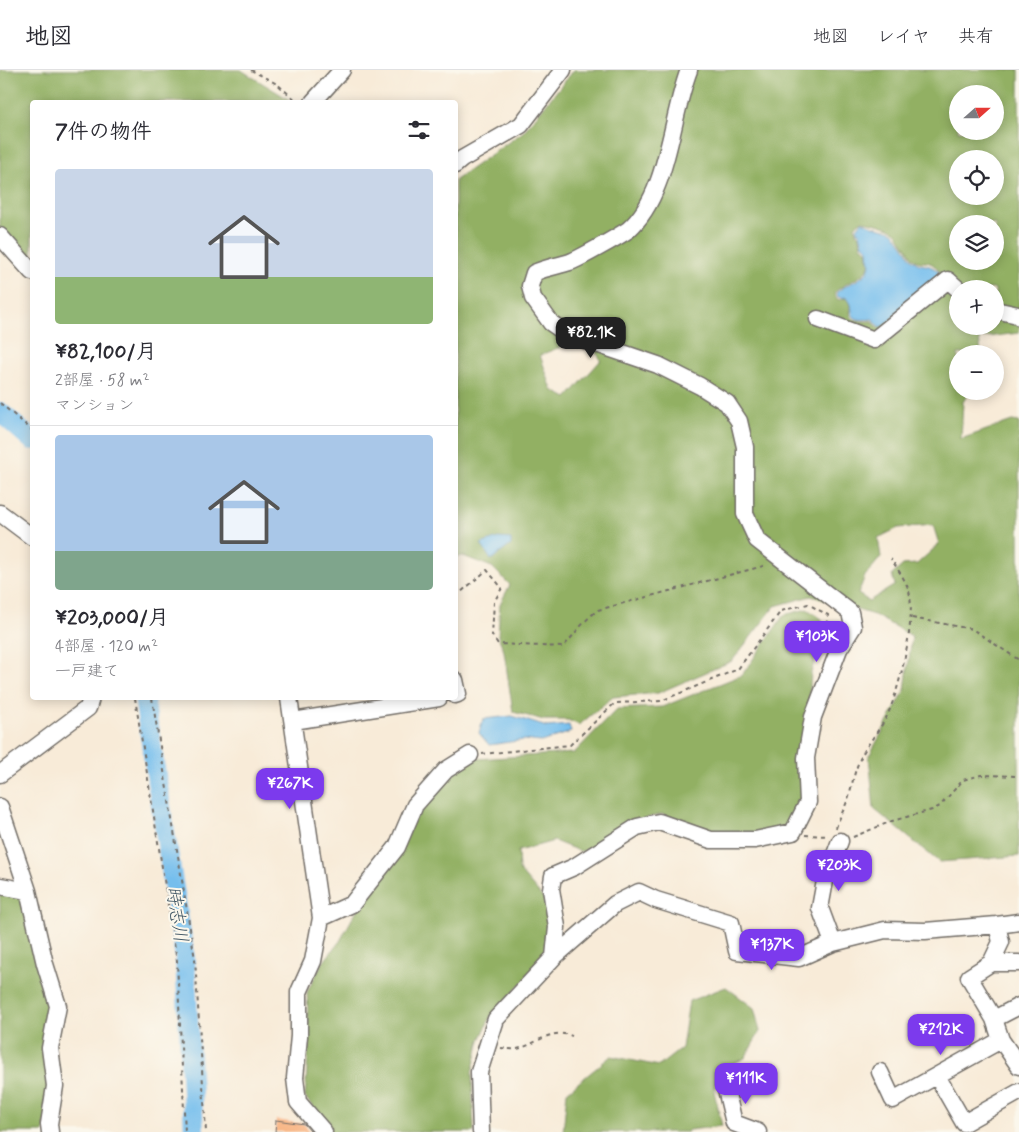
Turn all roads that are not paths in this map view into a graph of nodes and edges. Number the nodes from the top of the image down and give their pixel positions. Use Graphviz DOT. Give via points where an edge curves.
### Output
graph roads {
  1 [pos="342,70"];
  2 [pos="563,70"];
  3 [pos="689,70"];
  4 [pos="315,100"];
  5 [pos="458,162"];
  6 [pos="0,236"];
  7 [pos="30,270"];
  8 [pos="949,281"];
  9 [pos="1004,312"];
  10 [pos="1019,317"];
  11 [pos="818,319"];
  12 [pos="0,513"];
  13 [pos="30,536"];
  14 [pos="91,700"];
  15 [pos="289,700"];
  16 [pos="426,700"];
  17 [pos="293,721"];
  18 [pos="470,755"];
  19 [pos="0,774"];
  20 [pos="0,807"];
  21 [pos="838,834"];
  22 [pos="0,886"];
  23 [pos="28,891"];
  24 [pos="322,918"];
  25 [pos="1019,922"];
  26 [pos="997,925"];
  27 [pos="833,943"];
  28 [pos="554,957"];
  29 [pos="991,963"];
  30 [pos="1019,963"];
  31 [pos="1019,1006"];
  32 [pos="994,1019"];
  33 [pos="1001,1040"];
  34 [pos="1019,1066"];
  35 [pos="880,1072"];
  36 [pos="937,1076"];
  37 [pos="725,1085"];
  38 [pos="1019,1092"];
  39 [pos="50,1132"];
  40 [pos="324,1132"];
  41 [pos="481,1132"];
  42 [pos="758,1132"];
  1 -- 4 [label="street"];
  2 -- 5 [label="street" via="521,125"];
  3 -- 28 [label="street" via="658,182 646,208 627,230 571,261 534,273 530,286 532,298 551,323 567,334 658,365 726,403 739,421 745,447 745,514 757,540 850,612 853,627 839,649 813,717 806,758 808,802 793,832 755,840 711,840 659,822 637,827 574,867 553,876 551,888 557,927"];
  6 -- 7 [label="street"];
  8 -- 11 [label="street" via="874,340"];
  9 -- 10 [label="street"];
  12 -- 13 [label="street"];
  14 -- 19 [label="street" via="88,708"];
  15 -- 17 [label="street"];
  16 -- 17 [label="street"];
  17 -- 24 [label="street"];
  18 -- 24 [label="street" via="446,770 414,805 397,847 352,904"];
  20 -- 23 [label="street"];
  21 -- 27 [label="street" via="820,908"];
  22 -- 23 [label="street"];
  23 -- 39 [label="street" via="58,1006 50,1048 55,1086"];
  24 -- 40 [label="street" via="313,961 299,992 295,1078 298,1102"];
  25 -- 26 [label="street"];
  26 -- 27 [label="street" via="925,931 885,930"];
  26 -- 29 [label="street" via="1001,942"];
  27 -- 28 [label="street" via="799,958 737,951 731,923 639,892 615,904"];
  28 -- 41 [label="street" via="496,1019 479,1072"];
  29 -- 30 [label="street"];
  29 -- 32 [label="street" via="969,978"];
  31 -- 32 [label="street"];
  32 -- 33 [label="street"];
  33 -- 34 [label="street"];
  33 -- 36 [label="street"];
  35 -- 36 [label="street" via="893,1100"];
  36 -- 38 [label="street" via="964,1122"];
  37 -- 42 [label="street" via="734,1123"];
}
